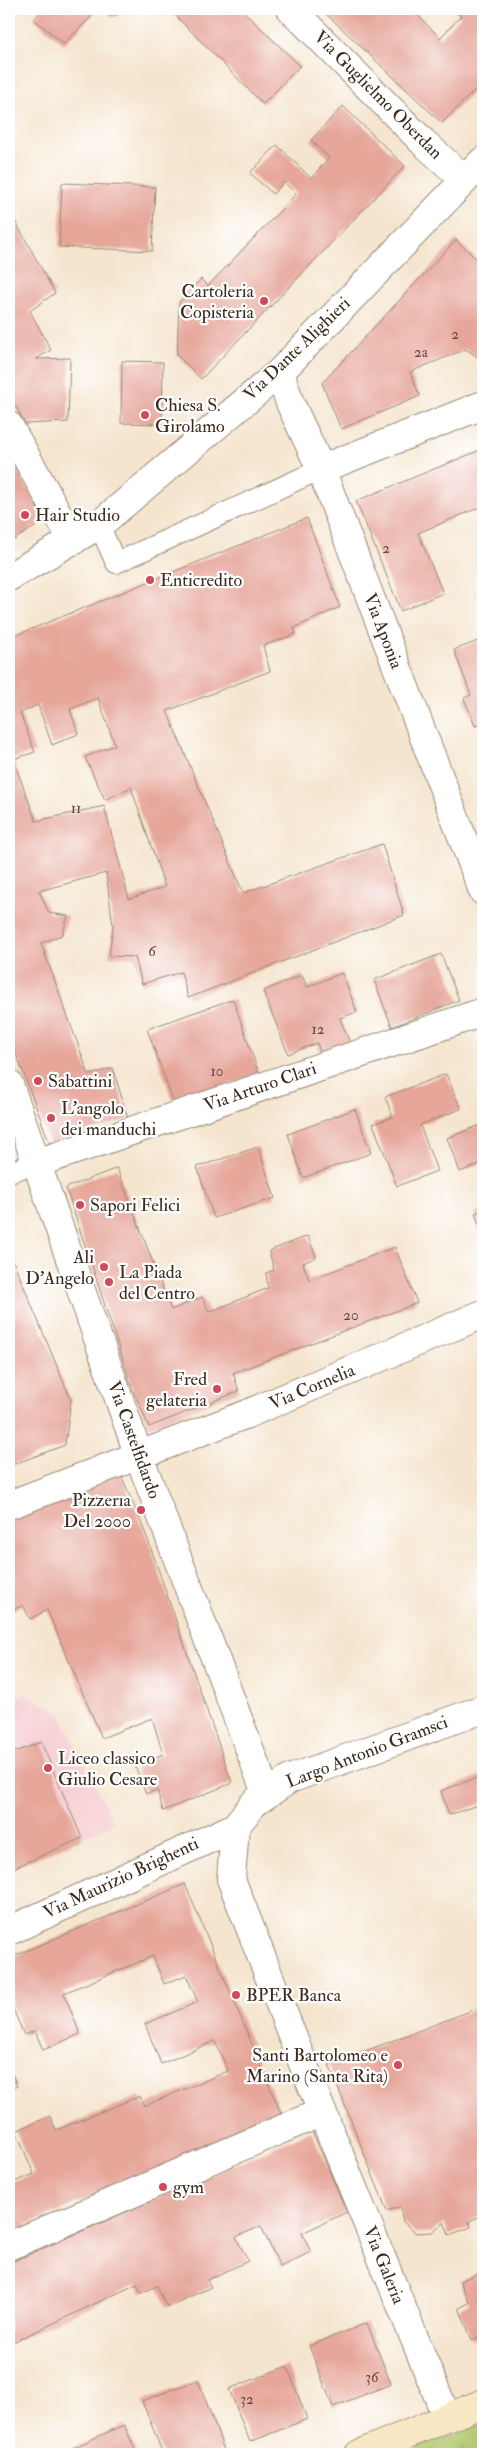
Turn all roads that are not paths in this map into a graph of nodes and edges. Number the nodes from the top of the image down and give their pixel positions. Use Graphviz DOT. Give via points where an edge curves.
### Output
graph roads {
  1 [pos="291,9"];
  2 [pos="483,160"];
  3 [pos="465,180"];
  4 [pos="280,372"];
  5 [pos="483,405"];
  6 [pos="9,426"];
  7 [pos="321,469"];
  8 [pos="99,525"];
  9 [pos="74,541"];
  10 [pos="9,577"];
  11 [pos="483,891"];
  12 [pos="483,1012"];
  13 [pos="9,1084"];
  14 [pos="37,1163"];
  15 [pos="9,1172"];
  16 [pos="483,1314"];
  17 [pos="139,1456"];
  18 [pos="9,1505"];
  19 [pos="483,1709"];
  20 [pos="260,1798"];
  21 [pos="235,1827"];
  22 [pos="9,1931"];
  23 [pos="322,2112"];
  24 [pos="9,2246"];
  25 [pos="483,2403"];
  26 [pos="447,2418"];
  27 [pos="359,2454"];
  1 -- 3 [label="street, Via Guglielmo Oberdan"];
  2 -- 3 [label="street, Via Dante Alighieri"];
  3 -- 4 [label="street, Via Dante Alighieri"];
  4 -- 7 [label="street, Via Aponia" via="290,403"];
  4 -- 8 [label="street, Via Dante Alighieri"];
  5 -- 7 [label="street"];
  6 -- 9 [label="street"];
  7 -- 8 [label="lane" via="116,563"];
  7 -- 11 [label="street, Via Aponia"];
  8 -- 9 [label="street, Via Dante Alighieri"];
  9 -- 10 [label="street, Via Dante Alighieri"];
  12 -- 14 [label="street, Via Arturo Clari"];
  13 -- 14 [label="street, Via Castelfidardo"];
  14 -- 15 [label="lane"];
  14 -- 17 [label="street, Via Castelfidardo"];
  16 -- 17 [label="street, Via Cornelia"];
  17 -- 18 [label="street, Via Cornelia"];
  17 -- 20 [label="street, Via Castelfidardo"];
  19 -- 20 [label="street, Largo Antonio Gramsci" via="290,1779"];
  20 -- 21 [label="street"];
  21 -- 22 [label="street, Via Maurizio Brighenti"];
  21 -- 23 [label="street, Via Galeria" via="231,1879"];
  23 -- 24 [label="street"];
  23 -- 26 [label="street, Via Galeria"];
  25 -- 26 [label="street"];
  26 -- 27 [label="street"];
}
